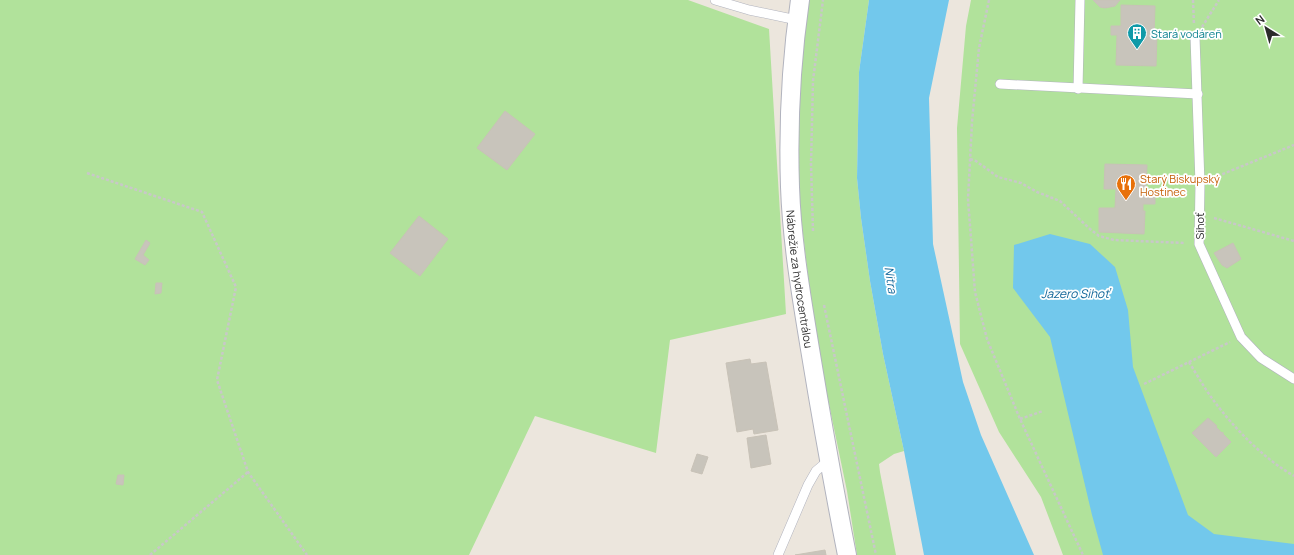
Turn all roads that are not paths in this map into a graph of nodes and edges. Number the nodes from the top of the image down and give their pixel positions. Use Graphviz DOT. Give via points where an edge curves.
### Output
graph roads {
  1 [pos="715,0"];
  2 [pos="800,0"];
  3 [pos="1080,0"];
  4 [pos="797,20"];
  5 [pos="1195,37"];
  6 [pos="1000,84"];
  7 [pos="1078,89"];
  8 [pos="1198,94"];
  9 [pos="1294,379"];
  10 [pos="829,460"];
  11 [pos="778,555"];
  12 [pos="847,555"];
  1 -- 4 [label="lane"];
  2 -- 4 [label="street, Nábrežie za hydrocentrálou"];
  3 -- 7 [label="lane"];
  4 -- 10 [label="street, Nábrežie za hydrocentrálou" via="789,124 790,188 799,285"];
  5 -- 8 [label="lane, Sihoť"];
  6 -- 7 [label="lane"];
  7 -- 8 [label="lane"];
  8 -- 9 [label="lane, Sihoť" via="1199,244 1241,337 1261,358"];
  10 -- 11 [label="lane" via="816,471 808,485"];
  10 -- 12 [label="street, Nábrežie za hydrocentrálou"];
}
